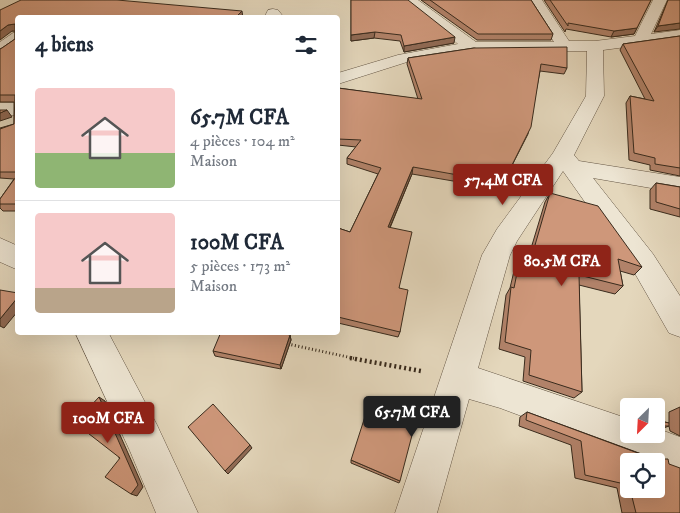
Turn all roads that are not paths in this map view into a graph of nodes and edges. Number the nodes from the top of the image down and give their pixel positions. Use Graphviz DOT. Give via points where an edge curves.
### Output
graph roads {
  1 [pos="410,0"];
  2 [pos="535,0"];
  3 [pos="660,0"];
  4 [pos="680,35"];
  5 [pos="15,38"];
  6 [pos="640,41"];
  7 [pos="595,46"];
  8 [pos="472,47"];
  9 [pos="565,47"];
  10 [pos="0,50"];
  11 [pos="340,78"];
  12 [pos="0,108"];
  13 [pos="15,120"];
  14 [pos="568,161"];
  15 [pos="680,186"];
  16 [pos="0,249"];
  17 [pos="15,257"];
  18 [pos="680,323"];
  19 [pos="92,335"];
  20 [pos="458,379"];
  21 [pos="680,456"];
  22 [pos="177,513"];
  23 [pos="416,513"];
  1 -- 8 [label="street"];
  2 -- 9 [label="street"];
  3 -- 6 [label="street"];
  4 -- 6 [label="street"];
  5 -- 10 [label="street"];
  6 -- 7 [label="street"];
  7 -- 9 [label="street"];
  7 -- 14 [label="street" via="594,96"];
  8 -- 9 [label="street"];
  8 -- 11 [label="street" via="428,52"];
  12 -- 13 [label="street"];
  14 -- 15 [label="street"];
  14 -- 18 [label="street" via="642,262"];
  14 -- 20 [label="street" via="506,236 496,255"];
  16 -- 17 [label="street"];
  19 -- 22 [label="street"];
  20 -- 21 [label="street"];
  20 -- 23 [label="street"];
}
